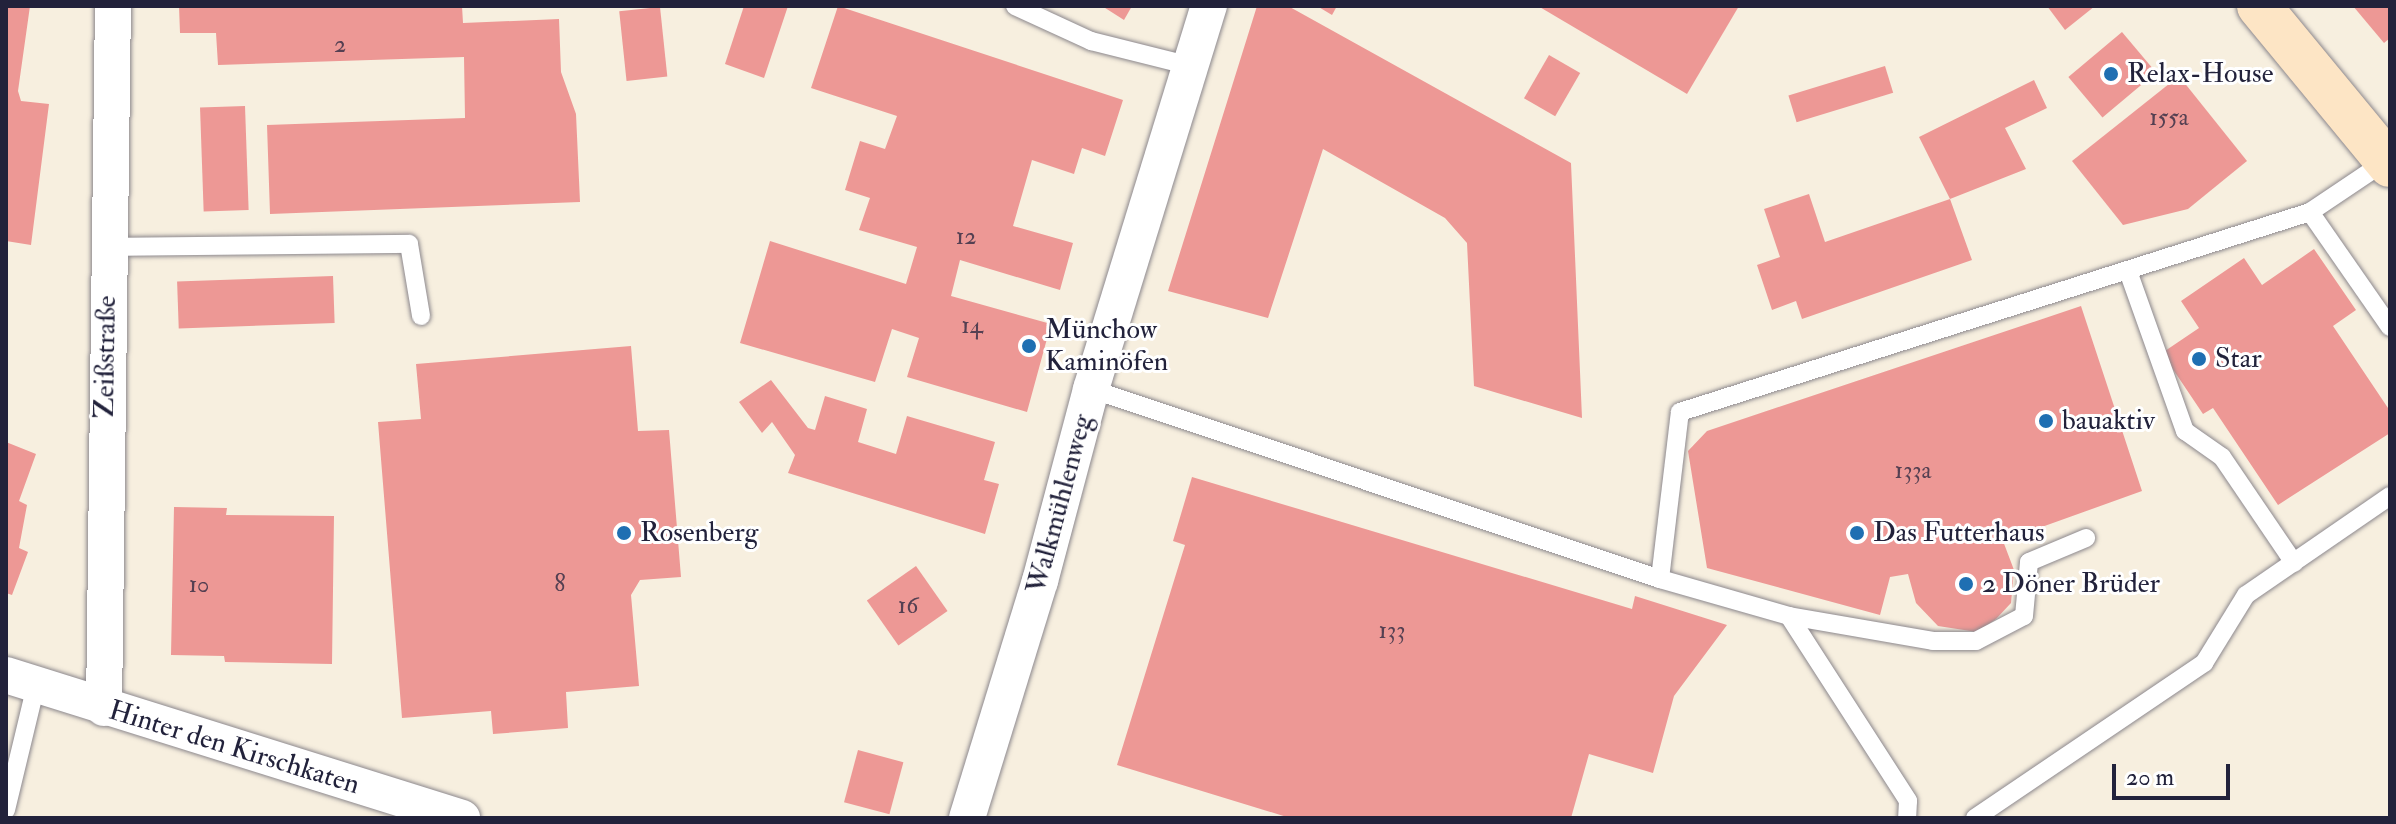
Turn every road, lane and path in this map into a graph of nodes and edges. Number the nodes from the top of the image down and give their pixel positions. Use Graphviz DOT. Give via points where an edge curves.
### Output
graph roads {
  1 [pos="113,6"];
  2 [pos="1015,6"];
  3 [pos="1209,6"];
  4 [pos="2259,6"];
  5 [pos="1191,66"];
  6 [pos="2388,163"];
  7 [pos="2310,212"];
  8 [pos="108,247"];
  9 [pos="2128,271"];
  10 [pos="421,316"];
  11 [pos="2390,327"];
  12 [pos="1091,389"];
  13 [pos="2390,496"];
  14 [pos="2086,538"];
  15 [pos="2294,563"];
  16 [pos="1660,579"];
  17 [pos="1789,616"];
  18 [pos="21,680"];
  19 [pos="104,708"];
  20 [pos="6,810"];
  21 [pos="462,818"];
  22 [pos="967,818"];
  23 [pos="1907,818"];
  24 [pos="1975,818"];
  1 -- 8 [label="street, Zeißstraße"];
  2 -- 5 [label="lane" via="1091,41"];
  3 -- 5 [label="street, Walkmühlenweg"];
  4 -- 6 [label="main road"];
  5 -- 12 [label="street, Walkmühlenweg"];
  6 -- 7 [label="lane"];
  7 -- 9 [label="lane"];
  7 -- 11 [label="lane"];
  8 -- 10 [label="lane" via="409,244"];
  8 -- 19 [label="street, Zeißstraße"];
  9 -- 15 [label="lane" via="2185,431 2222,457"];
  9 -- 16 [label="lane" via="1680,412"];
  12 -- 16 [label="lane"];
  12 -- 22 [label="street, Walkmühlenweg" via="1040,581"];
  13 -- 15 [label="lane"];
  14 -- 17 [label="lane" via="2029,562 2024,616 1976,641 1933,641"];
  15 -- 24 [label="lane" via="2246,595 2204,663"];
  16 -- 17 [label="lane"];
  17 -- 23 [label="lane" via="1908,801"];
  18 -- 19 [label="street, Hinter den Kirschkaten"];
  18 -- 20 [label="lane"];
  19 -- 21 [label="street, Hinter den Kirschkaten"];
}
